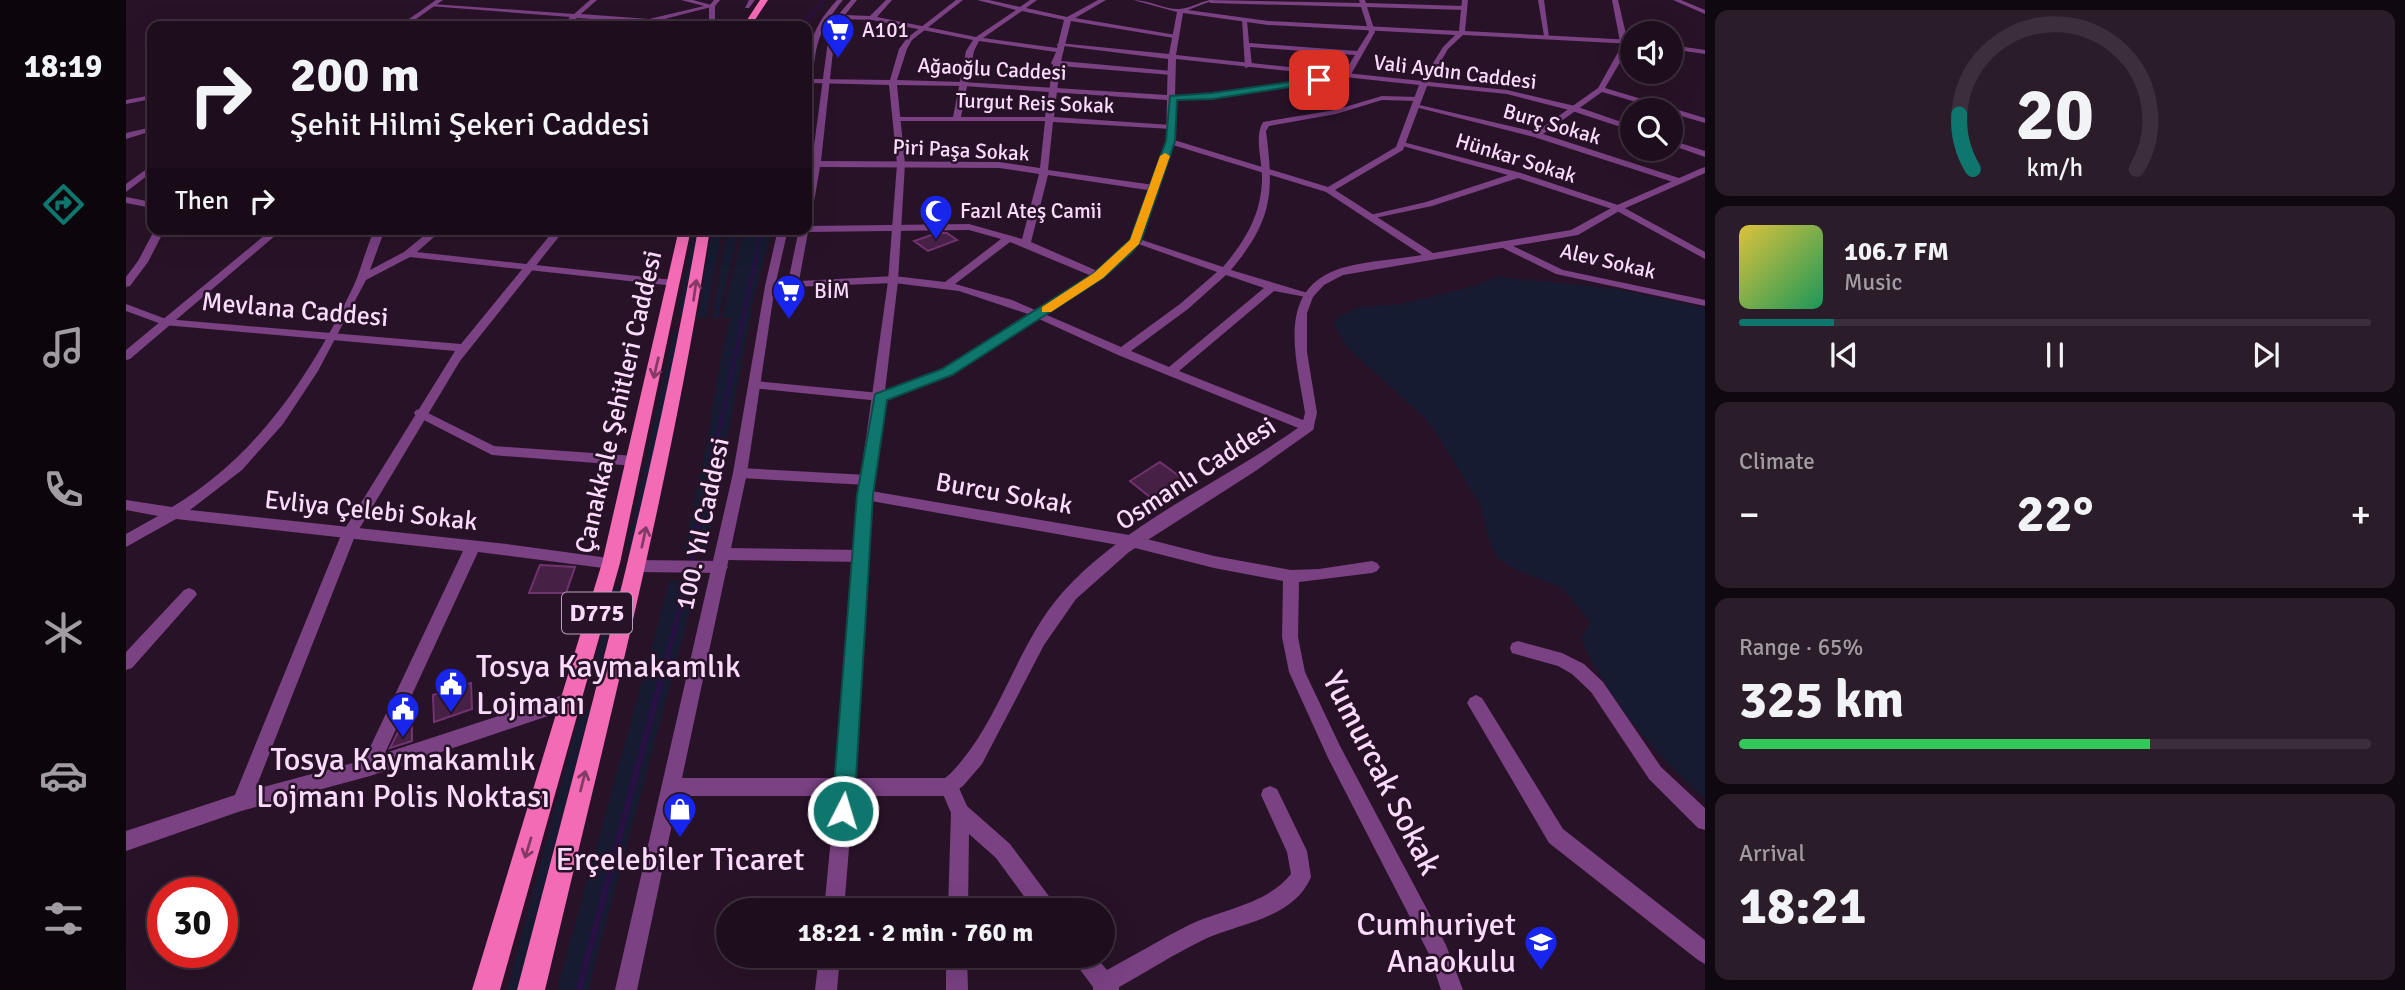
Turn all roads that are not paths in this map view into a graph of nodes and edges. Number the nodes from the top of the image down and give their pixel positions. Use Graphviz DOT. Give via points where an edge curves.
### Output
graph roads {
  1 [pos="440,0"];
  2 [pos="594,0"];
  3 [pos="684,0"];
  4 [pos="752,0"];
  5 [pos="764,0"];
  6 [pos="840,0"];
  7 [pos="855,0"];
  8 [pos="889,0"];
  9 [pos="960,0"];
  10 [pos="980,0"];
  11 [pos="1034,0"];
  12 [pos="1103,0"];
  13 [pos="1136,0"];
  14 [pos="1192,0"];
  15 [pos="1541,0"];
  16 [pos="1615,0"];
  17 [pos="1676,0"];
  18 [pos="1209,1"];
  19 [pos="1362,2"];
  20 [pos="715,3"];
  21 [pos="1464,4"];
  22 [pos="432,6"];
  23 [pos="747,7"];
  24 [pos="1018,8"];
  25 [pos="1180,11"];
  26 [pos="1705,12"];
  27 [pos="577,15"];
  28 [pos="824,17"];
  29 [pos="840,17"];
  30 [pos="872,18"];
  31 [pos="1068,19"];
  32 [pos="1244,20"];
  33 [pos="410,21"];
  34 [pos="570,21"];
  35 [pos="620,21"];
  36 [pos="649,21"];
  37 [pos="713,21"];
  38 [pos="750,21"];
  39 [pos="1622,21"];
  40 [pos="922,27"];
  41 [pos="1372,29"];
  42 [pos="1462,32"];
  43 [pos="1174,36"];
  44 [pos="1547,36"];
  45 [pos="977,39"];
  46 [pos="1620,41"];
  47 [pos="1248,45"];
  48 [pos="1059,47"];
  49 [pos="1683,49"];
  50 [pos="812,50"];
  51 [pos="1705,52"];
  52 [pos="1360,53"];
  53 [pos="1620,56"];
  54 [pos="1172,58"];
  55 [pos="1055,63"];
  56 [pos="1248,66"];
  57 [pos="1172,73"];
  58 [pos="1346,76"];
  59 [pos="812,81"];
  60 [pos="826,81"];
  61 [pos="893,82"];
  62 [pos="1424,83"];
  63 [pos="963,85"];
  64 [pos="1052,89"];
  65 [pos="1601,89"];
  66 [pos="1173,97"];
  67 [pos="147,98"];
  68 [pos="1631,98"];
  69 [pos="1415,102"];
  70 [pos="126,103"];
  71 [pos="1572,108"];
  72 [pos="1683,114"];
  73 [pos="957,117"];
  74 [pos="897,119"];
  75 [pos="1047,119"];
  76 [pos="1705,121"];
  77 [pos="1620,125"];
  78 [pos="1171,127"];
  79 [pos="147,130"];
  80 [pos="1537,135"];
  81 [pos="126,136"];
  82 [pos="1170,141"];
  83 [pos="1402,144"];
  84 [pos="1683,146"];
  85 [pos="1705,154"];
  86 [pos="812,158"];
  87 [pos="812,164"];
  88 [pos="901,164"];
  89 [pos="1266,169"];
  90 [pos="1705,170"];
  91 [pos="147,172"];
  92 [pos="1044,172"];
  93 [pos="1518,175"];
  94 [pos="1679,181"];
  95 [pos="1154,188"];
  96 [pos="126,189"];
  97 [pos="1329,190"];
  98 [pos="126,200"];
  99 [pos="147,204"];
  100 [pos="1618,208"];
  101 [pos="1373,217"];
  102 [pos="897,227"];
  103 [pos="812,229"];
  104 [pos="157,235"];
  105 [pos="271,235"];
  106 [pos="378,235"];
  107 [pos="431,235"];
  108 [pos="555,235"];
  109 [pos="682,235"];
  110 [pos="683,235"];
  111 [pos="782,235"];
  112 [pos="804,235"];
  113 [pos="1009,238"];
  114 [pos="1135,241"];
  115 [pos="1026,243"];
  116 [pos="1507,246"];
  117 [pos="408,254"];
  118 [pos="1705,256"];
  119 [pos="1431,257"];
  120 [pos="529,267"];
  121 [pos="1225,272"];
  122 [pos="1098,275"];
  123 [pos="363,278"];
  124 [pos="894,281"];
  125 [pos="126,284"];
  126 [pos="674,284"];
  127 [pos="793,285"];
  128 [pos="947,285"];
  129 [pos="770,286"];
  130 [pos="1272,287"];
  131 [pos="1306,294"];
  132 [pos="1705,303"];
  133 [pos="126,307"];
  134 [pos="1039,314"];
  135 [pos="164,322"];
  136 [pos="690,322"];
  137 [pos="666,323"];
  138 [pos="332,335"];
  139 [pos="463,348"];
  140 [pos="1122,352"];
  141 [pos="126,356"];
  142 [pos="1170,372"];
  143 [pos="755,385"];
  144 [pos="880,397"];
  145 [pos="420,413"];
  146 [pos="1308,427"];
  147 [pos="635,461"];
  148 [pos="740,473"];
  149 [pos="866,487"];
  150 [pos="126,505"];
  151 [pos="173,513"];
  152 [pos="348,535"];
  153 [pos="126,541"];
  154 [pos="1135,542"];
  155 [pos="473,546"];
  156 [pos="861,556"];
  157 [pos="722,561"];
  158 [pos="611,563"];
  159 [pos="638,566"];
  160 [pos="1372,567"];
  161 [pos="1292,576"];
  162 [pos="189,594"];
  163 [pos="1518,648"];
  164 [pos="126,663"];
  165 [pos="608,678"];
  166 [pos="573,695"];
  167 [pos="603,700"];
  168 [pos="1476,703"];
  169 [pos="370,767"];
  170 [pos="671,786"];
  171 [pos="845,786"];
  172 [pos="949,787"];
  173 [pos="1269,795"];
  174 [pos="241,802"];
  175 [pos="960,813"];
  176 [pos="1705,821"];
  177 [pos="126,841"];
  178 [pos="835,898"];
  179 [pos="958,898"];
  180 [pos="1038,898"];
  181 [pos="1705,953"];
  182 [pos="829,968"];
  183 [pos="957,968"];
  184 [pos="1091,968"];
  185 [pos="1106,988"];
  186 [pos="486,990"];
  187 [pos="531,990"];
  188 [pos="626,990"];
  189 [pos="826,990"];
  190 [pos="957,990"];
  191 [pos="1452,990"];
  1 -- 22 [label="street"];
  2 -- 27 [label="street"];
  3 -- 20 [label="street"];
  4 -- 23 [label="street"];
  5 -- 38 [label="main road"];
  6 -- 28 [label="street"];
  7 -- 29 [label="street"];
  8 -- 30 [label="street"];
  9 -- 40 [label="street"];
  10 -- 24 [label="street"];
  11 -- 24 [label="street"];
  12 -- 31 [label="street"];
  13 -- 25 [label="street"];
  14 -- 18 [label="street"];
  15 -- 44 [label="street"];
  16 -- 39 [label="street"];
  17 -- 26 [label="street"];
  18 -- 19 [label="street"];
  18 -- 25 [label="street"];
  19 -- 21 [label="street"];
  19 -- 41 [label="street"];
  20 -- 36 [label="street"];
  20 -- 37 [label="street"];
  21 -- 42 [label="street"];
  22 -- 27 [label="street"];
  22 -- 33 [label="street"];
  24 -- 31 [label="street"];
  24 -- 45 [label="street"];
  25 -- 32 [label="street"];
  25 -- 43 [label="street"];
  27 -- 34 [label="street"];
  27 -- 35 [label="street"];
  28 -- 29 [label="street, Vali Aydın Caddesi"];
  28 -- 50 [label="street"];
  29 -- 30 [label="street, Vali Aydın Caddesi"];
  29 -- 60 [label="street" via="832,33"];
  30 -- 40 [label="street, Vali Aydın Caddesi"];
  31 -- 43 [label="street"];
  31 -- 48 [label="street"];
  32 -- 41 [label="street"];
  32 -- 47 [label="street"];
  40 -- 45 [label="street, Vali Aydın Caddesi"];
  40 -- 61 [label="street" via="906,44"];
  41 -- 42 [label="street"];
  41 -- 52 [label="street"];
  42 -- 44 [label="street"];
  42 -- 62 [label="street" via="1445,48"];
  43 -- 54 [label="street"];
  44 -- 46 [label="street"];
  45 -- 48 [label="street, Vali Aydın Caddesi"];
  45 -- 63 [label="street"];
  47 -- 52 [label="street"];
  47 -- 56 [label="street"];
  48 -- 54 [label="street, Vali Aydın Caddesi"];
  48 -- 55 [label="street"];
  49 -- 51 [label="street"];
  52 -- 58 [label="street"];
  53 -- 65 [label="street"];
  54 -- 56 [label="street, Vali Aydın Caddesi"];
  54 -- 57 [label="street"];
  55 -- 57 [label="street"];
  55 -- 64 [label="street"];
  56 -- 58 [label="street, Vali Aydın Caddesi"];
  57 -- 66 [label="street"];
  58 -- 62 [label="street, Vali Aydın Caddesi"];
  58 -- 66 [label="street, Ağaoğlu Caddesi" via="1212,96"];
  59 -- 60 [label="street, Ağaoğlu Caddesi"];
  60 -- 61 [label="street, Ağaoğlu Caddesi"];
  60 -- 86 [label="street"];
  61 -- 63 [label="street, Ağaoğlu Caddesi"];
  61 -- 74 [label="street"];
  62 -- 69 [label="street"];
  62 -- 71 [label="street, Vali Aydın Caddesi" via="1517,94"];
  63 -- 64 [label="street, Ağaoğlu Caddesi"];
  63 -- 73 [label="street"];
  64 -- 66 [label="street, Ağaoğlu Caddesi"];
  64 -- 75 [label="street"];
  65 -- 68 [label="street"];
  65 -- 71 [label="street"];
  66 -- 78 [label="street"];
  67 -- 70 [label="street"];
  69 -- 80 [label="street, Burç Sokak"];
  69 -- 83 [label="street"];
  69 -- 89 [label="street, Burç Sokak" via="1382,99 1266,124 1262,131"];
  71 -- 77 [label="street, Vali Aydın Caddesi"];
  71 -- 80 [label="street"];
  72 -- 76 [label="street"];
  73 -- 74 [label="street, Turgut Reis Sokak"];
  73 -- 75 [label="street, Turgut Reis Sokak"];
  74 -- 88 [label="street"];
  75 -- 78 [label="street, Turgut Reis Sokak"];
  75 -- 92 [label="street"];
  78 -- 82 [label="street"];
  79 -- 81 [label="street"];
  80 -- 94 [label="street, Burç Sokak"];
  82 -- 89 [label="street"];
  82 -- 95 [label="street"];
  83 -- 93 [label="street, Hünkar Sokak"];
  83 -- 97 [label="street"];
  84 -- 85 [label="street"];
  87 -- 88 [label="street, Piri Paşa Sokak"];
  88 -- 92 [label="street, Piri Paşa Sokak" via="999,165"];
  88 -- 102 [label="street"];
  89 -- 97 [label="street"];
  89 -- 121 [label="street" via="1260,217"];
  90 -- 94 [label="street"];
  91 -- 96 [label="street"];
  92 -- 95 [label="street, Piri Paşa Sokak"];
  92 -- 115 [label="street"];
  93 -- 100 [label="street, Hünkar Sokak"];
  93 -- 101 [label="street"];
  94 -- 100 [label="street"];
  95 -- 114 [label="street"];
  97 -- 101 [label="street"];
  98 -- 99 [label="street"];
  100 -- 116 [label="street" via="1574,233"];
  100 -- 118 [label="street, Hünkar Sokak"];
  101 -- 119 [label="street"];
  102 -- 103 [label="street"];
  102 -- 113 [label="street" via="969,227"];
  102 -- 124 [label="street"];
  104 -- 125 [label="street"];
  105 -- 135 [label="street"];
  106 -- 123 [label="street"];
  107 -- 117 [label="street"];
  108 -- 120 [label="street"];
  109 -- 126 [label="main road, Çanakkale Şehitleri Caddesi / D775"];
  136 -- 110 [label="main road, Çanakkale Şehitleri Caddesi / D775, one-way"];
  111 -- 129 [label="street, 100. Yıl Caddesi"];
  112 -- 127 [label="street"];
  113 -- 115 [label="street"];
  113 -- 128 [label="street"];
  114 -- 121 [label="street"];
  114 -- 122 [label="street"];
  115 -- 122 [label="street"];
  116 -- 119 [label="street"];
  116 -- 132 [label="street, Alev Sokak" via="1560,272"];
  117 -- 120 [label="street"];
  117 -- 123 [label="street"];
  119 -- 131 [label="street" via="1340,272 1316,283"];
  120 -- 126 [label="street"];
  120 -- 139 [label="street"];
  121 -- 130 [label="street"];
  121 -- 140 [label="street"];
  122 -- 134 [label="street"];
  123 -- 138 [label="street"];
  124 -- 127 [label="street"];
  124 -- 128 [label="street"];
  124 -- 144 [label="street"];
  126 -- 137 [label="main road, Çanakkale Şehitleri Caddesi / D775"];
  127 -- 129 [label="street"];
  128 -- 134 [label="street"];
  129 -- 143 [label="street, 100. Yıl Caddesi"];
  130 -- 131 [label="street"];
  130 -- 142 [label="street"];
  131 -- 146 [label="street, Osmanlı Caddesi" via="1300,332 1311,413"];
  133 -- 135 [label="street, Mevlana Caddesi"];
  134 -- 140 [label="street"];
  134 -- 144 [label="street" via="947,372"];
  135 -- 138 [label="street, Mevlana Caddesi"];
  135 -- 141 [label="street"];
  136 -- 137 [label="main road"];
  159 -- 136 [label="main road, Çanakkale Şehitleri Caddesi / D775, one-way"];
  137 -- 147 [label="main road, Çanakkale Şehitleri Caddesi / D775, one-way"];
  138 -- 139 [label="street, Mevlana Caddesi"];
  138 -- 151 [label="street" via="302,391 260,443 220,482"];
  139 -- 145 [label="street"];
  140 -- 142 [label="street"];
  142 -- 146 [label="street"];
  143 -- 144 [label="street"];
  143 -- 148 [label="street, 100. Yıl Caddesi"];
  144 -- 149 [label="street"];
  145 -- 147 [label="street" via="492,450"];
  145 -- 152 [label="street"];
  146 -- 154 [label="street, Osmanlı Caddesi"];
  147 -- 158 [label="main road, Çanakkale Şehitleri Caddesi / D775"];
  148 -- 149 [label="street, Burcu Sokak"];
  148 -- 157 [label="street, 100. Yıl Caddesi"];
  149 -- 154 [label="street, Burcu Sokak"];
  149 -- 156 [label="street"];
  150 -- 151 [label="street, Evliya Çelebi Sokak"];
  151 -- 152 [label="street, Evliya Çelebi Sokak"];
  151 -- 153 [label="street"];
  152 -- 155 [label="street, Evliya Çelebi Sokak"];
  152 -- 174 [label="street"];
  154 -- 161 [label="street, Burcu Sokak"];
  154 -- 172 [label="street, Osmanlı Caddesi" via="1087,579 1053,617 975,762"];
  155 -- 158 [label="street, Evliya Çelebi Sokak"];
  155 -- 169 [label="street"];
  156 -- 157 [label="street"];
  156 -- 171 [label="street"];
  157 -- 159 [label="street" via="700,567"];
  157 -- 170 [label="street, 100. Yıl Caddesi"];
  158 -- 159 [label="main road"];
  158 -- 166 [label="main road, Çanakkale Şehitleri Caddesi / D775"];
  159 -- 165 [label="main road, Çanakkale Şehitleri Caddesi / D775"];
  160 -- 161 [label="street, Burcu Sokak"];
  161 -- 191 [label="street, Yumurcak Sokak" via="1290,637 1297,673 1434,941"];
  162 -- 164 [label="street"];
  163 -- 176 [label="street" via="1578,669 1597,687 1654,773"];
  165 -- 166 [label="main road"];
  165 -- 167 [label="main road, Çanakkale Şehitleri Caddesi / D775"];
  166 -- 167 [label="main road"];
  166 -- 169 [label="street"];
  166 -- 186 [label="main road, Çanakkale Şehitleri Caddesi / D775, one-way"];
  187 -- 167 [label="main road, Çanakkale Şehitleri Caddesi / D775, one-way"];
  168 -- 181 [label="street" via="1556,836"];
  169 -- 174 [label="street"];
  170 -- 171 [label="street"];
  170 -- 188 [label="street, 100. Yıl Caddesi"];
  171 -- 172 [label="street"];
  171 -- 178 [label="street"];
  172 -- 175 [label="street"];
  173 -- 185 [label="street" via="1297,851 1301,877 1293,890 1200,931"];
  174 -- 177 [label="street"];
  175 -- 179 [label="street"];
  175 -- 180 [label="street" via="1003,851"];
  182 -- 189 [label="street"];
  183 -- 190 [label="street"];
  184 -- 185 [label="street"];
}
